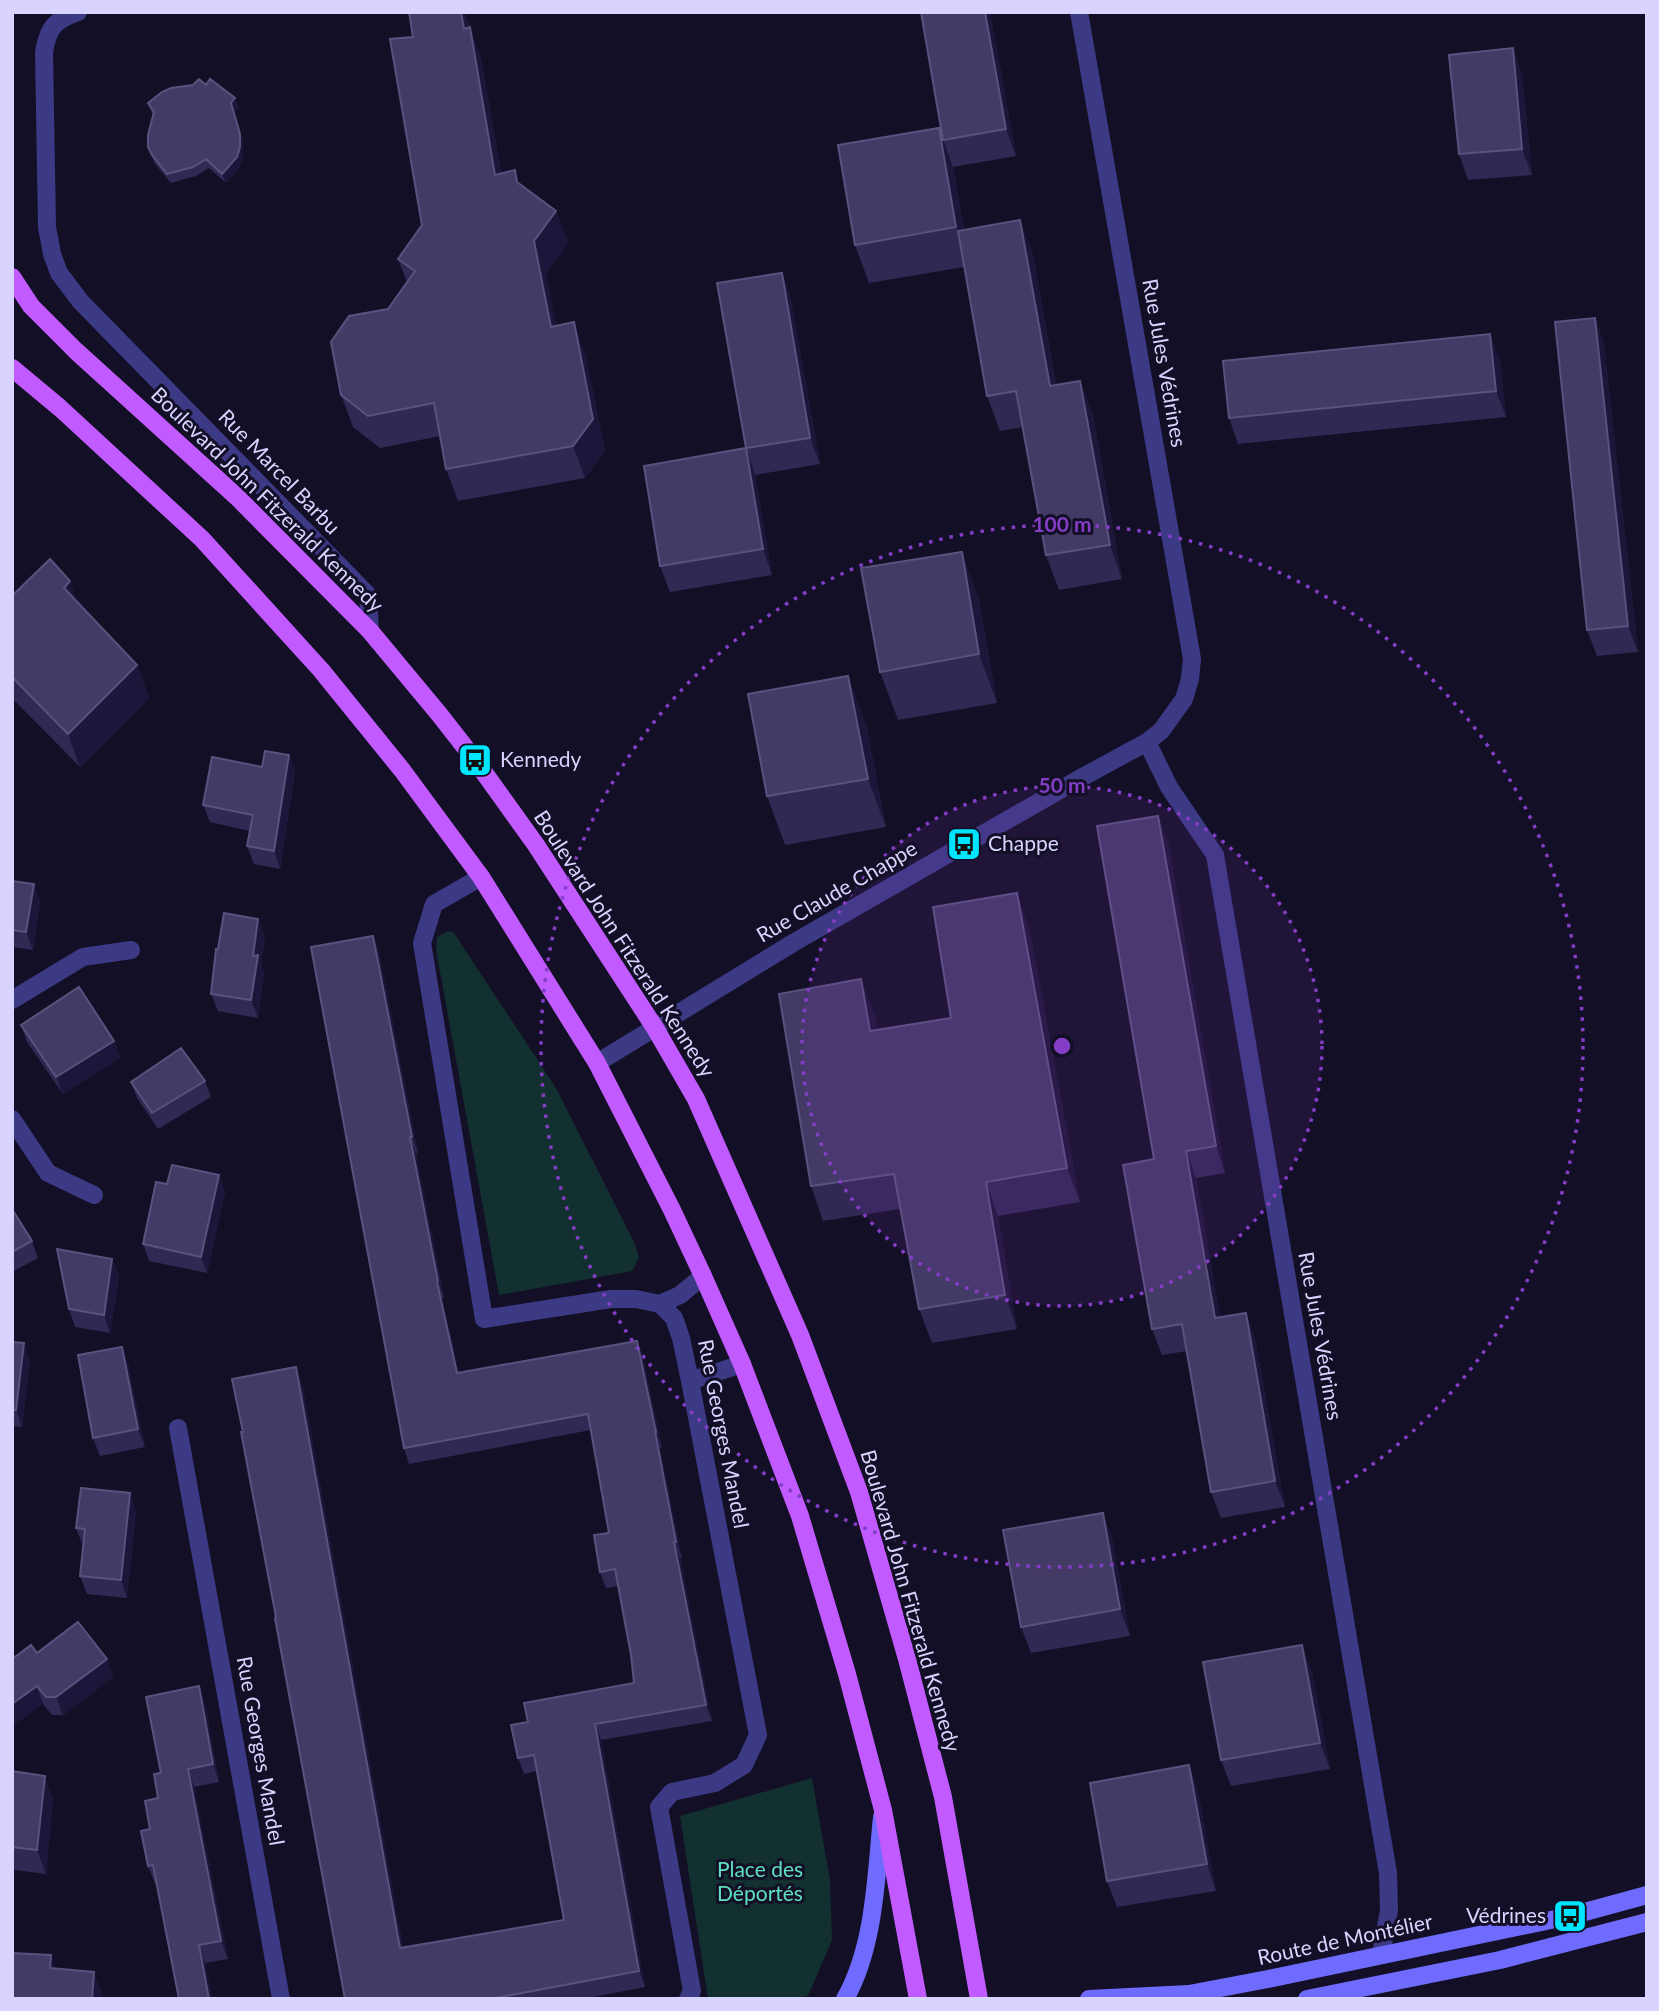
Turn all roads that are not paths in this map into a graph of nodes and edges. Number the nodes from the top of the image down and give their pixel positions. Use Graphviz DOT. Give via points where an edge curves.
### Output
graph roads {
  1 [pos="78,12"];
  2 [pos="1079,12"];
  3 [pos="12,277"];
  4 [pos="12,368"];
  5 [pos="370,631"];
  6 [pos="1172,717"];
  7 [pos="1147,742"];
  8 [pos="481,877"];
  9 [pos="131,950"];
  10 [pos="12,1000"];
  11 [pos="655,1028"];
  12 [pos="597,1063"];
  13 [pos="14,1127"];
  14 [pos="94,1195"];
  15 [pos="703,1276"];
  16 [pos="660,1304"];
  17 [pos="742,1364"];
  18 [pos="690,1381"];
  19 [pos="178,1428"];
  20 [pos="883,1810"];
  21 [pos="1647,1895"];
  22 [pos="1647,1923"];
  23 [pos="1381,1955"];
  24 [pos="281,1999"];
  25 [pos="688,1999"];
  26 [pos="845,1999"];
  27 [pos="918,1999"];
  28 [pos="979,1999"];
  29 [pos="1089,1999"];
  30 [pos="1307,1999"];
  1 -- 5 [label="street, Rue Marcel Barbu" via="55,22 45,44 47,228 59,273 81,302 368,595"];
  2 -- 6 [label="street, Rue Jules Védrines" via="1192,659 1184,699"];
  3 -- 5 [label="main road, Boulevard John Fitzerald Kennedy" via="31,306 237,498"];
  4 -- 8 [label="main road" via="202,539 321,670"];
  5 -- 11 [label="main road, Boulevard John Fitzerald Kennedy" via="475,760"];
  6 -- 7 [label="street, Rue Claude Chappe"];
  7 -- 11 [label="street, Rue Claude Chappe" via="805,936"];
  7 -- 23 [label="street, Rue Jules Védrines" via="1169,787 1215,855 1385,1858 1389,1910"];
  8 -- 12 [label="main road"];
  8 -- 16 [label="street" via="435,904 422,943 484,1320 611,1299"];
  9 -- 10 [label="street" via="83,957"];
  11 -- 12 [label="street, Rue Claude Chappe"];
  11 -- 28 [label="main road, Boulevard John Fitzerald Kennedy" via="696,1099 789,1310 859,1492 943,1797"];
  12 -- 15 [label="main road"];
  13 -- 14 [label="street" via="48,1173"];
  15 -- 16 [label="street"];
  15 -- 17 [label="main road"];
  16 -- 18 [label="street, Rue Georges Mandel" via="674,1318"];
  17 -- 18 [label="street"];
  17 -- 20 [label="main road" via="800,1516"];
  18 -- 25 [label="street, Rue Georges Mandel" via="758,1735 744,1765 715,1783 673,1792 659,1807 692,1991"];
  19 -- 24 [label="street, Rue Georges Mandel"];
  20 -- 26 [label="main road" via="872,1915"];
  20 -- 27 [label="main road"];
  21 -- 23 [label="main road, Route de Montélier" via="1570,1916"];
  22 -- 30 [label="main road" via="1500,1960"];
  23 -- 29 [label="main road, Route de Montélier" via="1189,1994"];
}
